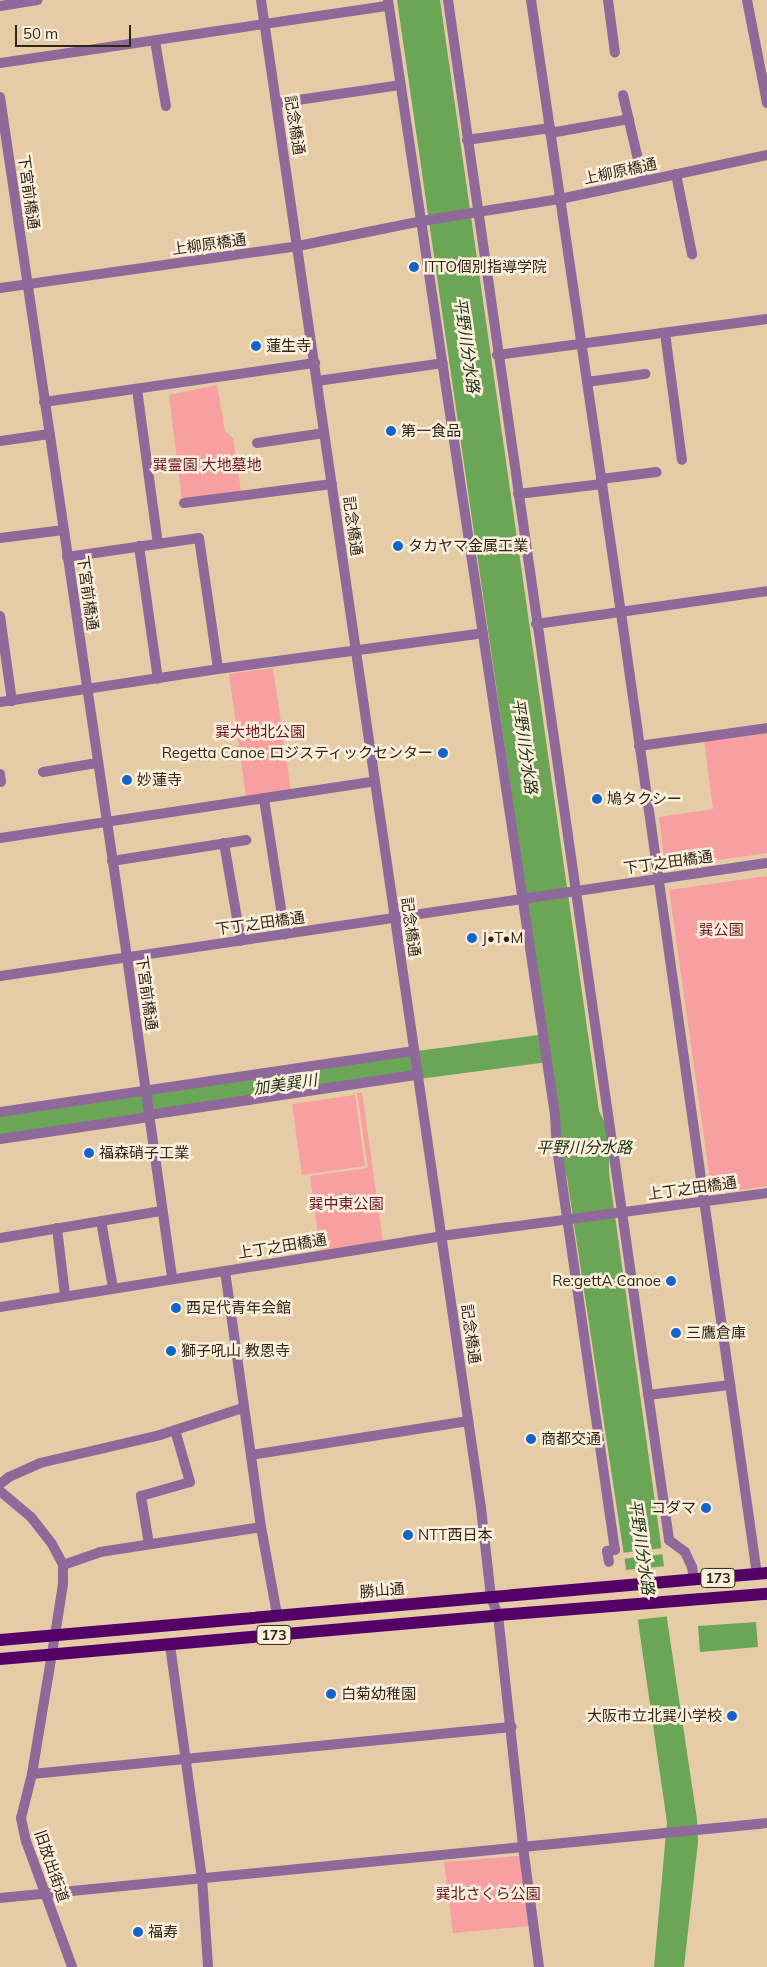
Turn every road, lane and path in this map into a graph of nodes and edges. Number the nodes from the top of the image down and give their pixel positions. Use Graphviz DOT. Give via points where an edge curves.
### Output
graph roads {
  1 [pos="38,0"];
  2 [pos="261,0"];
  3 [pos="448,0"];
  4 [pos="531,0"];
  5 [pos="608,0"];
  6 [pos="747,0"];
  7 [pos="388,3"];
  8 [pos="0,6"];
  9 [pos="264,24"];
  10 [pos="155,40"];
  11 [pos="616,53"];
  12 [pos="0,63"];
  13 [pos="400,85"];
  14 [pos="623,95"];
  15 [pos="0,97"];
  16 [pos="277,103"];
  17 [pos="767,103"];
  18 [pos="166,106"];
  19 [pos="629,119"];
  20 [pos="550,130"];
  21 [pos="468,140"];
  22 [pos="767,155"];
  23 [pos="676,174"];
  24 [pos="643,181"];
  25 [pos="560,199"];
  26 [pos="478,212"];
  27 [pos="422,221"];
  28 [pos="298,246"];
  29 [pos="692,254"];
  30 [pos="26,284"];
  31 [pos="0,288"];
  32 [pos="767,319"];
  33 [pos="665,333"];
  34 [pos="581,344"];
  35 [pos="497,355"];
  36 [pos="315,363"];
  37 [pos="443,363"];
  38 [pos="645,374"];
  39 [pos="317,381"];
  40 [pos="586,382"];
  41 [pos="137,389"];
  42 [pos="44,402"];
  43 [pos="324,433"];
  44 [pos="50,434"];
  45 [pos="0,441"];
  46 [pos="257,443"];
  47 [pos="682,460"];
  48 [pos="657,472"];
  49 [pos="602,481"];
  50 [pos="332,484"];
  51 [pos="518,494"];
  52 [pos="184,503"];
  53 [pos="63,530"];
  54 [pos="0,538"];
  55 [pos="158,544"];
  56 [pos="139,546"];
  57 [pos="67,556"];
  58 [pos="767,591"];
  59 [pos="622,613"];
  60 [pos="0,616"];
  61 [pos="536,624"];
  62 [pos="483,633"];
  63 [pos="356,650"];
  64 [pos="218,669"];
  65 [pos="158,679"];
  66 [pos="87,690"];
  67 [pos="12,701"];
  68 [pos="0,702"];
  69 [pos="767,728"];
  70 [pos="640,746"];
  71 [pos="97,763"];
  72 [pos="43,772"];
  73 [pos="375,781"];
  74 [pos="264,799"];
  75 [pos="106,823"];
  76 [pos="0,838"];
  77 [pos="246,840"];
  78 [pos="224,843"];
  79 [pos="112,861"];
  80 [pos="767,863"];
  81 [pos="658,879"];
  82 [pos="574,891"];
  83 [pos="523,898"];
  84 [pos="395,919"];
  85 [pos="285,934"];
  86 [pos="241,940"];
  87 [pos="127,957"];
  88 [pos="0,976"];
  89 [pos="414,1054"];
  90 [pos="417,1073"];
  91 [pos="145,1092"];
  92 [pos="0,1112"];
  93 [pos="148,1114"];
  94 [pos="0,1140"];
  95 [pos="767,1193"];
  96 [pos="705,1202"];
  97 [pos="162,1211"];
  98 [pos="619,1213"];
  99 [pos="570,1219"];
  100 [pos="101,1221"];
  101 [pos="57,1228"];
  102 [pos="441,1236"];
  103 [pos="0,1238"];
  104 [pos="225,1271"];
  105 [pos="172,1278"];
  106 [pos="112,1288"];
  107 [pos="65,1295"];
  108 [pos="0,1307"];
  109 [pos="730,1385"];
  110 [pos="648,1395"];
  111 [pos="244,1408"];
  112 [pos="468,1421"];
  113 [pos="175,1430"];
  114 [pos="251,1455"];
  115 [pos="0,1484"];
  116 [pos="0,1491"];
  117 [pos="261,1526"];
  118 [pos="149,1544"];
  119 [pos="609,1562"];
  120 [pos="62,1565"];
  121 [pos="762,1574"];
  122 [pos="694,1580"];
  123 [pos="767,1594"];
  124 [pos="491,1597"];
  125 [pos="277,1614"];
  126 [pos="498,1615"];
  127 [pos="55,1635"];
  128 [pos="0,1640"];
  129 [pos="170,1645"];
  130 [pos="50,1655"];
  131 [pos="0,1659"];
  132 [pos="512,1727"];
  133 [pos="186,1760"];
  134 [pos="32,1774"];
  135 [pos="767,1823"];
  136 [pos="523,1847"];
  137 [pos="202,1878"];
  138 [pos="46,1893"];
  139 [pos="0,1898"];
  140 [pos="72,1967"];
  141 [pos="208,1967"];
  142 [pos="539,1967"];
  1 -- 8 [label="street"];
  2 -- 9 [label="street, 記念橋通"];
  3 -- 21 [label="street"];
  4 -- 20 [label="street"];
  5 -- 11 [label="street"];
  6 -- 17 [label="street"];
  7 -- 9 [label="street"];
  7 -- 13 [label="street"];
  9 -- 10 [label="street"];
  9 -- 16 [label="street, 記念橋通"];
  10 -- 12 [label="street"];
  10 -- 18 [label="street"];
  13 -- 16 [label="street"];
  13 -- 27 [label="street"];
  14 -- 19 [label="street"];
  15 -- 30 [label="street, 下宮前橋通"];
  16 -- 28 [label="street, 記念橋通"];
  19 -- 20 [label="street"];
  19 -- 24 [label="street"];
  20 -- 21 [label="street"];
  20 -- 25 [label="street"];
  21 -- 26 [label="street"];
  22 -- 23 [label="street, 上柳原橋通"];
  23 -- 24 [label="street, 上柳原橋通"];
  23 -- 29 [label="street"];
  24 -- 25 [label="street, 上柳原橋通"];
  25 -- 26 [label="street, 上柳原橋通"];
  25 -- 34 [label="street"];
  26 -- 27 [label="street, 上柳原橋通"];
  26 -- 35 [label="street"];
  27 -- 28 [label="street, 上柳原橋通"];
  27 -- 37 [label="street"];
  28 -- 30 [label="street, 上柳原橋通"];
  28 -- 36 [label="street, 記念橋通"];
  30 -- 31 [label="street, 上柳原橋通"];
  30 -- 42 [label="street, 下宮前橋通"];
  32 -- 33 [label="street"];
  33 -- 34 [label="street"];
  33 -- 47 [label="street"];
  34 -- 35 [label="street"];
  34 -- 40 [label="street"];
  35 -- 51 [label="street"];
  36 -- 39 [label="street, 記念橋通"];
  36 -- 41 [label="street"];
  37 -- 39 [label="street"];
  37 -- 62 [label="street"];
  38 -- 40 [label="street"];
  39 -- 43 [label="street, 記念橋通"];
  40 -- 49 [label="street"];
  41 -- 42 [label="street"];
  41 -- 55 [label="street"];
  42 -- 44 [label="street, 下宮前橋通"];
  43 -- 46 [label="street"];
  43 -- 50 [label="street, 記念橋通"];
  44 -- 45 [label="street"];
  44 -- 53 [label="street, 下宮前橋通"];
  48 -- 49 [label="street"];
  49 -- 51 [label="street"];
  49 -- 59 [label="street"];
  50 -- 52 [label="street"];
  50 -- 63 [label="street, 記念橋通"];
  51 -- 61 [label="street"];
  53 -- 54 [label="street"];
  53 -- 57 [label="street, 下宮前橋通"];
  55 -- 56 [label="street"];
  55 -- 64 [label="street" via="199,538"];
  56 -- 57 [label="street"];
  56 -- 65 [label="street"];
  57 -- 66 [label="street, 下宮前橋通"];
  58 -- 59 [label="street"];
  59 -- 61 [label="street"];
  59 -- 70 [label="street"];
  60 -- 67 [label="street"];
  61 -- 82 [label="street"];
  62 -- 63 [label="street"];
  62 -- 83 [label="street"];
  63 -- 64 [label="street"];
  63 -- 73 [label="street, 記念橋通"];
  64 -- 65 [label="street"];
  65 -- 66 [label="street"];
  66 -- 67 [label="street"];
  66 -- 71 [label="street, 下宮前橋通"];
  67 -- 68 [label="street"];
  69 -- 70 [label="street"];
  70 -- 81 [label="street"];
  71 -- 72 [label="street"];
  71 -- 75 [label="street, 下宮前橋通"];
  73 -- 74 [label="street"];
  73 -- 84 [label="street, 記念橋通"];
  74 -- 75 [label="street"];
  74 -- 85 [label="street"];
  75 -- 76 [label="street"];
  75 -- 79 [label="street, 下宮前橋通"];
  77 -- 78 [label="street"];
  78 -- 79 [label="street"];
  78 -- 86 [label="street"];
  79 -- 87 [label="street, 下宮前橋通"];
  80 -- 81 [label="street, 下丁之田橋通"];
  81 -- 82 [label="street, 下丁之田橋通"];
  81 -- 96 [label="street"];
  82 -- 83 [label="street, 下丁之田橋通"];
  82 -- 98 [label="street" via="606,1097"];
  83 -- 84 [label="street, 下丁之田橋通"];
  83 -- 99 [label="street"];
  84 -- 85 [label="street, 下丁之田橋通"];
  84 -- 89 [label="street, 記念橋通"];
  85 -- 86 [label="street, 下丁之田橋通"];
  86 -- 87 [label="street, 下丁之田橋通"];
  87 -- 88 [label="street, 下丁之田橋通"];
  87 -- 91 [label="street, 下宮前橋通"];
  89 -- 90 [label="street, 記念橋通"];
  89 -- 91 [label="street"];
  90 -- 93 [label="street"];
  90 -- 102 [label="street, 記念橋通"];
  91 -- 92 [label="street"];
  91 -- 93 [label="street, 下宮前橋通"];
  93 -- 94 [label="street"];
  93 -- 97 [label="street"];
  95 -- 96 [label="street, 上丁之田橋通"];
  96 -- 98 [label="street, 上丁之田橋通"];
  96 -- 109 [label="street"];
  97 -- 100 [label="street"];
  97 -- 105 [label="street"];
  98 -- 99 [label="street, 上丁之田橋通"];
  98 -- 110 [label="street"];
  99 -- 102 [label="street, 上丁之田橋通"];
  99 -- 119 [label="street" via="615,1550 607,1551"];
  100 -- 101 [label="street"];
  100 -- 106 [label="street"];
  101 -- 103 [label="street"];
  101 -- 107 [label="street"];
  102 -- 104 [label="street, 上丁之田橋通"];
  102 -- 112 [label="street, 記念橋通"];
  104 -- 105 [label="street, 上丁之田橋通"];
  104 -- 111 [label="street"];
  105 -- 106 [label="street, 上丁之田橋通"];
  106 -- 107 [label="street, 上丁之田橋通"];
  107 -- 108 [label="street, 上丁之田橋通"];
  109 -- 110 [label="street"];
  109 -- 121 [label="street"];
  110 -- 122 [label="street" via="669,1540 685,1552"];
  111 -- 113 [label="street"];
  111 -- 114 [label="street"];
  112 -- 114 [label="street"];
  112 -- 124 [label="street, 記念橋通"];
  113 -- 115 [label="street" via="40,1463"];
  113 -- 118 [label="street" via="190,1482 140,1496"];
  114 -- 117 [label="street"];
  116 -- 120 [label="street" via="31,1517 52,1544"];
  117 -- 118 [label="street"];
  117 -- 125 [label="street"];
  118 -- 120 [label="street" via="100,1552"];
  120 -- 127 [label="street" via="63,1584"];
  121 -- 122 [label="main road, 勝山通 / 173"];
  122 -- 124 [label="main road, 勝山通 / 173"];
  123 -- 126 [label="main road, 173"];
  124 -- 125 [label="main road, 勝山通 / 173"];
  124 -- 126 [label="street, 記念橋通"];
  125 -- 127 [label="main road, 勝山通 / 173"];
  126 -- 129 [label="main road, 173"];
  126 -- 132 [label="street, 記念橋通"];
  127 -- 128 [label="main road, 勝山通 / 173"];
  127 -- 130 [label="street, 旧放出街道"];
  129 -- 130 [label="main road, 173"];
  129 -- 133 [label="street"];
  130 -- 131 [label="main road, 173"];
  130 -- 134 [label="street, 旧放出街道"];
  132 -- 133 [label="street"];
  132 -- 136 [label="street, 記念橋通"];
  133 -- 134 [label="street"];
  133 -- 137 [label="street"];
  134 -- 138 [label="street, 旧放出街道" via="21,1818 26,1841"];
  135 -- 136 [label="street"];
  136 -- 137 [label="street"];
  136 -- 142 [label="street, 記念橋通"];
  137 -- 138 [label="street"];
  137 -- 141 [label="street"];
  138 -- 139 [label="street"];
  138 -- 140 [label="street, 旧放出街道"];
}
